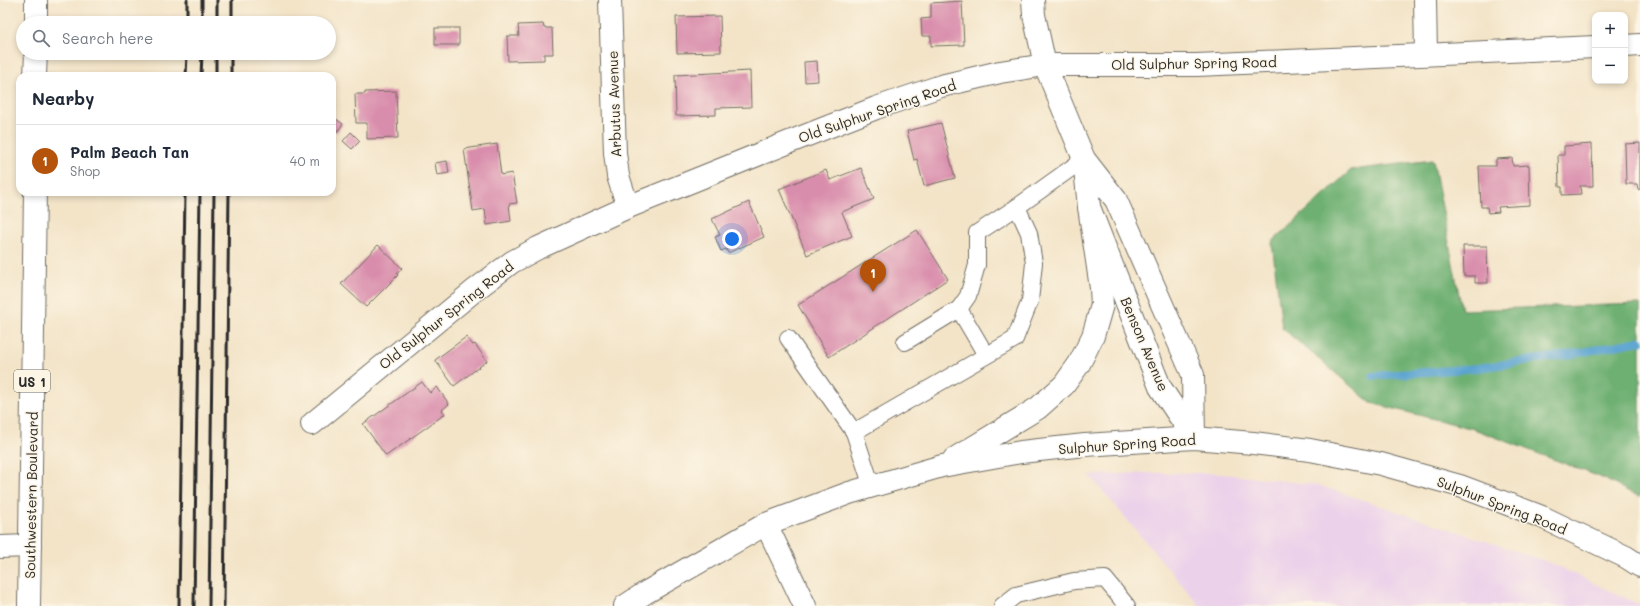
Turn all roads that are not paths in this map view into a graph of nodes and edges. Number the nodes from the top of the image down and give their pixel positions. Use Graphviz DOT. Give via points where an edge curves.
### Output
graph roads {
  1 [pos="36,0"];
  2 [pos="610,0"];
  3 [pos="1033,0"];
  4 [pos="1425,0"];
  5 [pos="36,16"];
  6 [pos="1640,45"];
  7 [pos="1628,46"];
  8 [pos="1592,47"];
  9 [pos="1426,54"];
  10 [pos="36,60"];
  11 [pos="1045,65"];
  12 [pos="36,72"];
  13 [pos="1084,159"];
  14 [pos="34,196"];
  15 [pos="1017,207"];
  16 [pos="628,208"];
  17 [pos="1089,208"];
  18 [pos="959,308"];
  19 [pos="788,338"];
  20 [pos="905,342"];
  21 [pos="986,355"];
  22 [pos="312,424"];
  23 [pos="854,432"];
  24 [pos="1194,438"];
  25 [pos="942,466"];
  26 [pos="872,487"];
  27 [pos="766,524"];
  28 [pos="30,546"];
  29 [pos="0,547"];
  30 [pos="1640,566"];
  31 [pos="29,606"];
  32 [pos="625,606"];
  33 [pos="805,606"];
  34 [pos="1002,606"];
  35 [pos="1127,606"];
  1 -- 5 [label="street"];
  2 -- 16 [label="street, Arbutus Avenue" via="615,153 618,176"];
  3 -- 11 [label="street, Benson Avenue"];
  4 -- 9 [label="street"];
  6 -- 7 [label="street"];
  8 -- 9 [label="street, Old Sulphur Spring Road"];
  9 -- 11 [label="street, Old Sulphur Spring Road" via="1197,65"];
  10 -- 12 [label="street"];
  11 -- 13 [label="street, Benson Avenue"];
  11 -- 16 [label="street, Old Sulphur Spring Road" via="1000,72 941,86 876,108"];
  13 -- 15 [label="lane"];
  13 -- 17 [label="street, Benson Avenue"];
  13 -- 24 [label="street, Benson Avenue" via="1116,200 1193,375"];
  14 -- 28 [label="street, Southwestern Boulevard / US 1"];
  15 -- 18 [label="lane" via="977,233 977,265 968,296"];
  15 -- 21 [label="lane" via="1029,233 1034,263 1030,301 1015,339"];
  16 -- 22 [label="street, Old Sulphur Spring Road" via="512,262"];
  17 -- 24 [label="street, Benson Avenue" via="1160,387"];
  17 -- 25 [label="street" via="1102,305 1093,336 1079,364 1064,385 1038,408"];
  18 -- 20 [label="lane"];
  18 -- 21 [label="lane"];
  19 -- 23 [label="lane"];
  21 -- 23 [label="lane"];
  23 -- 26 [label="lane"];
  24 -- 25 [label="street, Sulphur Spring Road" via="1021,452"];
  24 -- 30 [label="street, Sulphur Spring Road" via="1310,450 1381,464 1460,486 1542,517"];
  25 -- 26 [label="street, Sulphur Spring Road"];
  26 -- 27 [label="street, Sulphur Spring Road"];
  27 -- 32 [label="street, Sulphur Spring Road"];
  27 -- 33 [label="street"];
  28 -- 29 [label="street"];
  28 -- 31 [label="street, Southwestern Boulevard / US 1"];
  34 -- 35 [label="lane" via="1023,594 1074,581 1105,579"];
}
